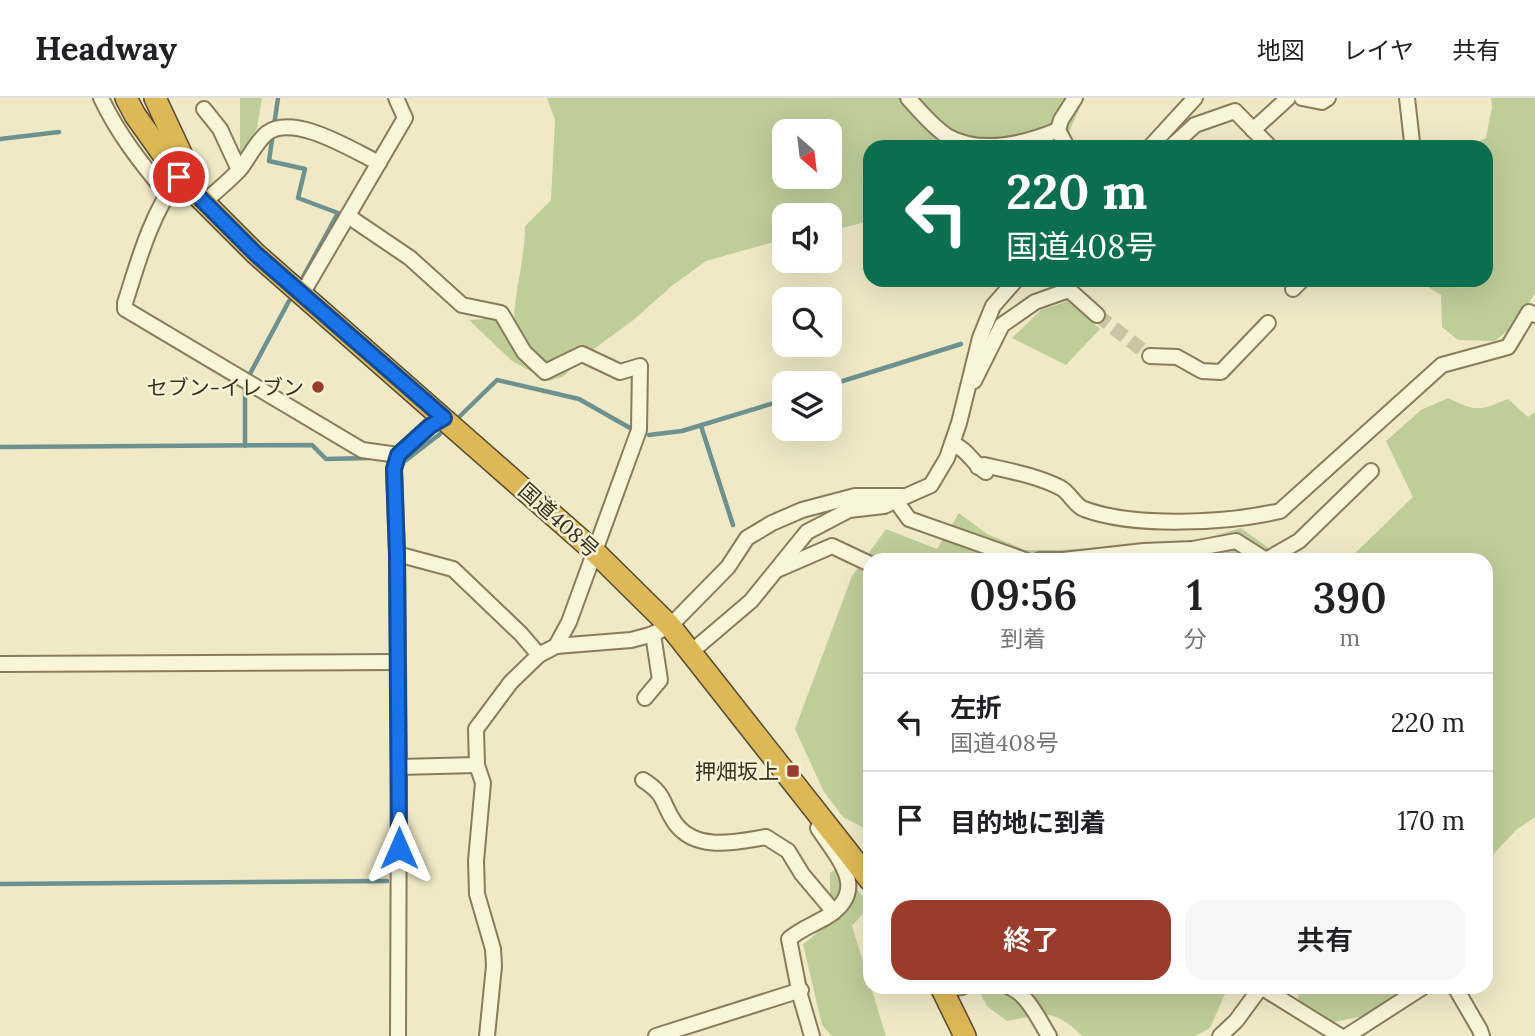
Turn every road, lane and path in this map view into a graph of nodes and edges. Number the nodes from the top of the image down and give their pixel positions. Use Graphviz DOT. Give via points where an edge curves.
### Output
graph roads {
  1 [pos="101,98"];
  2 [pos="126,98"];
  3 [pos="155,98"];
  4 [pos="396,98"];
  5 [pos="1075,98"];
  6 [pos="1195,98"];
  7 [pos="1288,98"];
  8 [pos="1302,98"];
  9 [pos="1328,98"];
  10 [pos="1407,98"];
  11 [pos="911,99"];
  12 [pos="204,109"];
  13 [pos="1058,130"];
  14 [pos="1253,130"];
  15 [pos="958,140"];
  16 [pos="1026,140"];
  17 [pos="1063,140"];
  18 [pos="1156,140"];
  19 [pos="1179,140"];
  20 [pos="1263,140"];
  21 [pos="1412,140"];
  22 [pos="379,163"];
  23 [pos="239,170"];
  24 [pos="173,185"];
  25 [pos="205,201"];
  26 [pos="348,216"];
  27 [pos="1010,287"];
  28 [pos="302,294"];
  29 [pos="1097,315"];
  30 [pos="1535,315"];
  31 [pos="1268,323"];
  32 [pos="1150,356"];
  33 [pos="966,390"];
  34 [pos="444,418"];
  35 [pos="952,444"];
  36 [pos="398,455"];
  37 [pos="1371,471"];
  38 [pos="901,498"];
  39 [pos="595,552"];
  40 [pos="1005,553"];
  41 [pos="1125,553"];
  42 [pos="1255,553"];
  43 [pos="1278,553"];
  44 [pos="397,554"];
  45 [pos="863,561"];
  46 [pos="778,569"];
  47 [pos="662,630"];
  48 [pos="556,646"];
  49 [pos="691,652"];
  50 [pos="539,655"];
  51 [pos="398,662"];
  52 [pos="0,664"];
  53 [pos="645,698"];
  54 [pos="477,765"];
  55 [pos="399,767"];
  56 [pos="782,769"];
  57 [pos="643,780"];
  58 [pos="863,871"];
  59 [pos="834,912"];
  60 [pos="801,990"];
  61 [pos="951,994"];
  62 [pos="1021,994"];
  63 [pos="1256,994"];
  64 [pos="1271,994"];
  65 [pos="1412,994"];
  66 [pos="1459,994"];
  67 [pos="398,1036"];
  68 [pos="487,1036"];
  69 [pos="656,1036"];
  70 [pos="812,1036"];
  71 [pos="965,1036"];
  72 [pos="1049,1036"];
  73 [pos="1220,1036"];
  74 [pos="1340,1036"];
  75 [pos="1348,1036"];
  76 [pos="1482,1036"];
  1 -- 24 [label="street" via="137,159"];
  2 -- 24 [label="highway, 国道408号"];
  3 -- 25 [label="highway, 国道408号"];
  4 -- 22 [label="street" via="405,118"];
  5 -- 13 [label="street"];
  6 -- 18 [label="street"];
  7 -- 14 [label="street"];
  8 -- 9 [label="street" via="1322,102"];
  10 -- 21 [label="street"];
  11 -- 15 [label="street" via="936,127"];
  12 -- 23 [label="street" via="220,129"];
  13 -- 16 [label="street"];
  13 -- 17 [label="street"];
  14 -- 19 [label="street" via="1235,111 1195,125"];
  14 -- 20 [label="street"];
  22 -- 23 [label="street" via="311,131 292,127 271,131"];
  22 -- 26 [label="street"];
  23 -- 25 [label="street"];
  24 -- 25 [label="highway, 国道408号"];
  24 -- 36 [label="street" via="149,229 125,309 362,450"];
  25 -- 28 [label="highway, 国道408号"];
  26 -- 28 [label="street"];
  26 -- 39 [label="street" via="410,258 462,305 501,313 524,352 545,372 582,354 620,372 640,366 639,430"];
  27 -- 33 [label="street" via="993,306"];
  28 -- 34 [label="highway, 国道408号"];
  29 -- 33 [label="street" via="1069,290 1035,302 1002,326 977,378"];
  30 -- 35 [label="street" via="1530,312 1508,347 1442,365 1280,511 1248,518 1135,521 1082,509 1067,491 1050,482 978,467"];
  31 -- 32 [label="street" via="1221,372 1202,371 1177,357"];
  33 -- 35 [label="street"];
  34 -- 36 [label="street"];
  34 -- 39 [label="highway, 国道408号"];
  35 -- 38 [label="street" via="931,485"];
  36 -- 44 [label="street" via="394,469"];
  37 -- 43 [label="street" via="1299,541"];
  38 -- 40 [label="street" via="909,519"];
  38 -- 46 [label="street" via="826,520 807,532"];
  38 -- 47 [label="street" via="855,496 772,523 747,538 728,567"];
  39 -- 47 [label="highway, 国道408号"];
  39 -- 48 [label="street"];
  41 -- 42 [label="street" via="1236,541"];
  44 -- 50 [label="street" via="453,569"];
  44 -- 51 [label="street"];
  45 -- 46 [label="street" via="832,546"];
  46 -- 49 [label="street" via="744,608"];
  47 -- 48 [label="street" via="631,640"];
  47 -- 49 [label="highway, 国道408号"];
  47 -- 53 [label="street" via="660,680"];
  48 -- 50 [label="street"];
  49 -- 56 [label="highway, 国道408号"];
  50 -- 54 [label="street" via="511,682 476,729"];
  51 -- 52 [label="street"];
  51 -- 55 [label="street"];
  54 -- 55 [label="street"];
  54 -- 68 [label="street" via="483,783 475,861 477,894 494,966"];
  55 -- 67 [label="street"];
  56 -- 58 [label="highway, 国道408号"];
  56 -- 59 [label="street" via="847,875 850,885 845,902"];
  57 -- 59 [label="street" via="658,790 675,823 691,838 727,844 766,837 788,851"];
  59 -- 60 [label="street" via="789,939"];
  60 -- 69 [label="street"];
  60 -- 70 [label="street"];
  61 -- 71 [label="highway"];
  62 -- 72 [label="street"];
  63 -- 73 [label="street"];
  64 -- 74 [label="street"];
  65 -- 75 [label="street"];
  66 -- 76 [label="street"];
}
